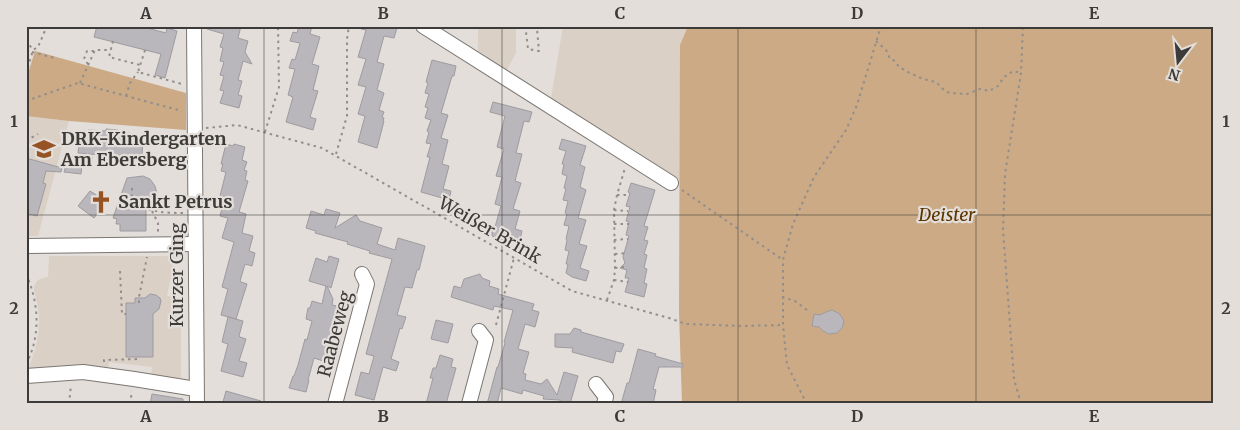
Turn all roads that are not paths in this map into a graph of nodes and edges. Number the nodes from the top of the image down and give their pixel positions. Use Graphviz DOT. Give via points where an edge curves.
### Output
graph roads {
  1 [pos="194,26"];
  2 [pos="424,26"];
  3 [pos="671,183"];
  4 [pos="195,244"];
  5 [pos="26,246"];
  6 [pos="362,274"];
  7 [pos="479,331"];
  8 [pos="26,376"];
  9 [pos="596,384"];
  10 [pos="196,390"];
  11 [pos="197,404"];
  12 [pos="335,404"];
  13 [pos="469,404"];
  14 [pos="604,404"];
  1 -- 4 [label="street, Kurzer Ging"];
  2 -- 3 [label="street"];
  4 -- 5 [label="street"];
  4 -- 10 [label="street, Kurzer Ging"];
  6 -- 12 [label="street, Raabeweg" via="367,284"];
  7 -- 13 [label="street" via="486,340"];
  8 -- 10 [label="street" via="83,372"];
  9 -- 14 [label="street" via="606,397"];
  10 -- 11 [label="street, Kurzer Ging"];
}
